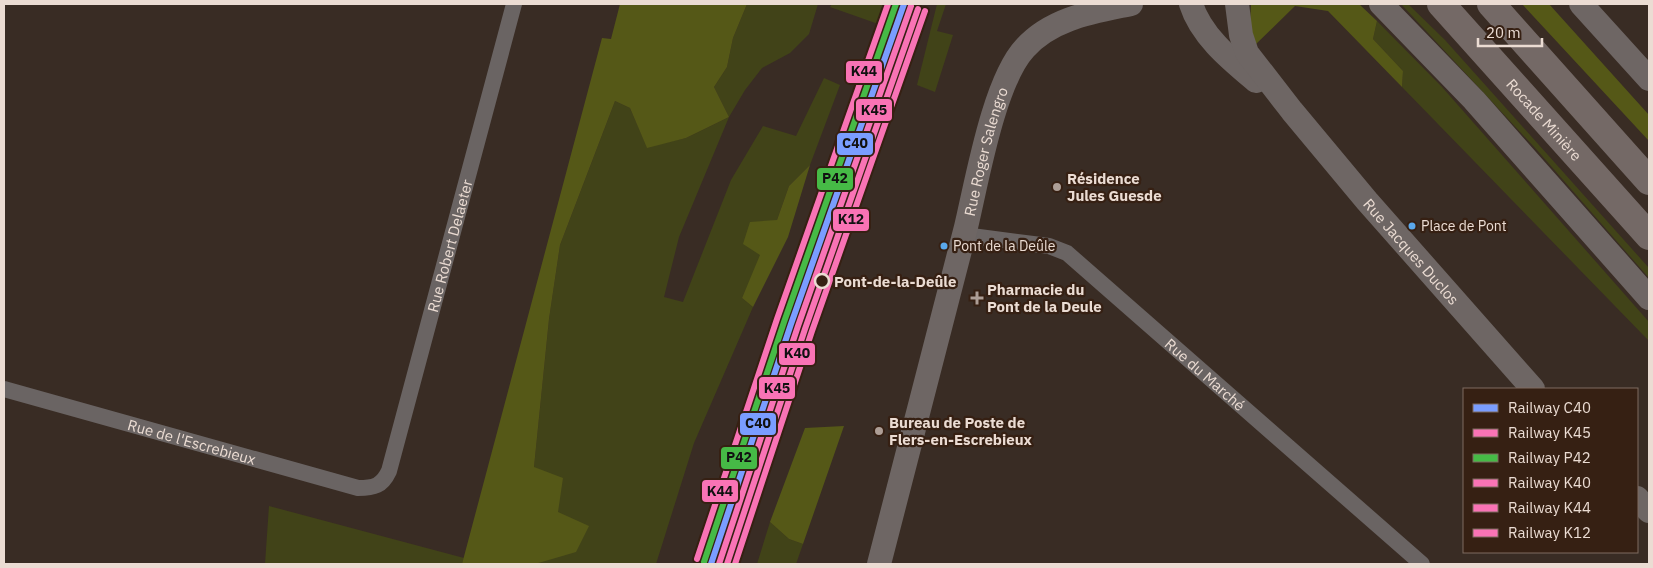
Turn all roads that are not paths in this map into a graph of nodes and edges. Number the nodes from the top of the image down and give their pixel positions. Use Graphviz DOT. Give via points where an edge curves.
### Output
graph roads {
  1 [pos="514,4"];
  2 [pos="1131,4"];
  3 [pos="1191,4"];
  4 [pos="1237,4"];
  5 [pos="1381,4"];
  6 [pos="1441,4"];
  7 [pos="1491,4"];
  8 [pos="1581,4"];
  9 [pos="1649,79"];
  10 [pos="1292,111"];
  11 [pos="1649,181"];
  12 [pos="964,235"];
  13 [pos="1649,236"];
  14 [pos="1649,298"];
  15 [pos="1532,388"];
  16 [pos="4,389"];
  17 [pos="379,486"];
  18 [pos="1638,499"];
  19 [pos="1649,511"];
  20 [pos="879,564"];
  21 [pos="1422,564"];
  1 -- 17 [label="street, Rue Robert Delaeter" via="389,471"];
  2 -- 12 [label="street, Rue Roger Salengro" via="1073,18 1034,38 1018,56 1006,77"];
  3 -- 10 [label="street, Rue Jacques Duclos" via="1208,34"];
  4 -- 10 [label="street, Rue Jacques Duclos" via="1247,53"];
  5 -- 14 [label="street" via="1474,100"];
  6 -- 13 [label="highway, Rocade Minière"];
  7 -- 11 [label="highway"];
  8 -- 9 [label="street"];
  10 -- 15 [label="street, Rue Jacques Duclos"];
  12 -- 20 [label="street, Rue Roger Salengro"];
  12 -- 21 [label="street, Rue du Marché" via="1049,246 1067,253"];
  16 -- 17 [label="street, Rue de l'Escrebieux" via="358,488"];
  18 -- 19 [label="street"];
}
